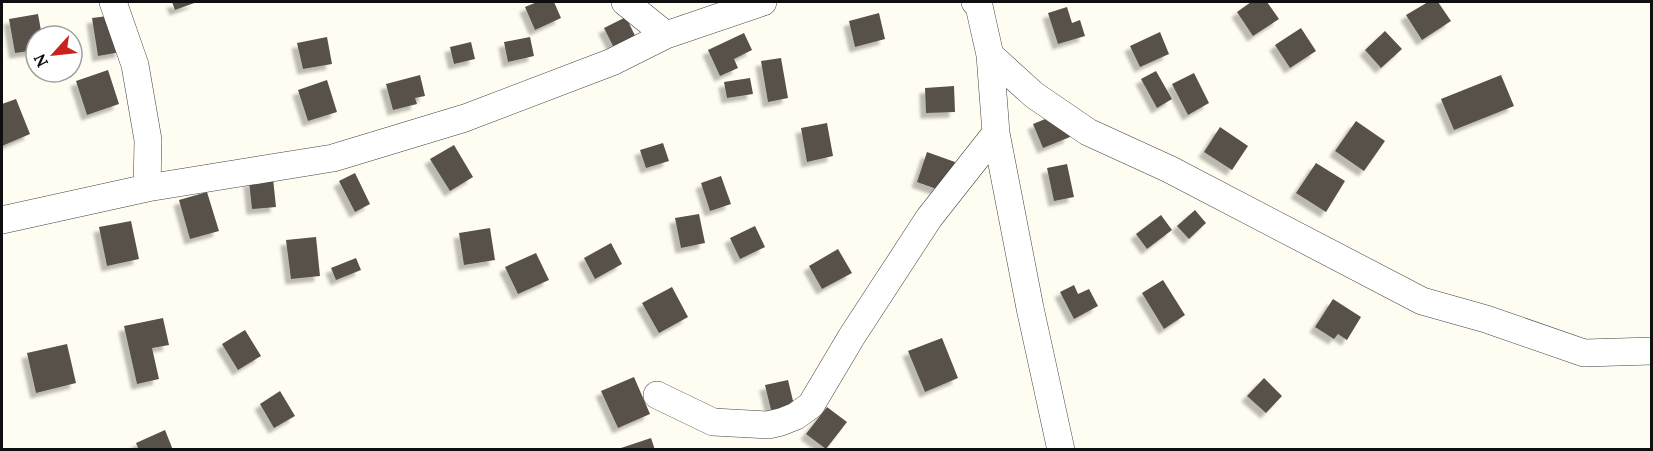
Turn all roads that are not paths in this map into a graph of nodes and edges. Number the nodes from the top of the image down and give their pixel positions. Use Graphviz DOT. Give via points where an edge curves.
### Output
graph roads {
  1 [pos="113,2"];
  2 [pos="625,2"];
  3 [pos="763,2"];
  4 [pos="979,3"];
  5 [pos="666,35"];
  6 [pos="990,55"];
  7 [pos="996,134"];
  8 [pos="147,188"];
  9 [pos="2,220"];
  10 [pos="1652,351"];
  11 [pos="657,395"];
  12 [pos="1061,450"];
  1 -- 8 [label="street" via="135,64 148,140"];
  2 -- 5 [label="street"];
  3 -- 5 [label="street"];
  4 -- 6 [label="street"];
  5 -- 8 [label="street" via="612,62 486,110 333,158"];
  6 -- 7 [label="street"];
  6 -- 10 [label="street" via="1034,95 1088,132 1169,169 1422,301 1584,353"];
  7 -- 11 [label="street" via="929,218 811,405 796,416 768,425 712,422"];
  7 -- 12 [label="street"];
  8 -- 9 [label="street"];
}
